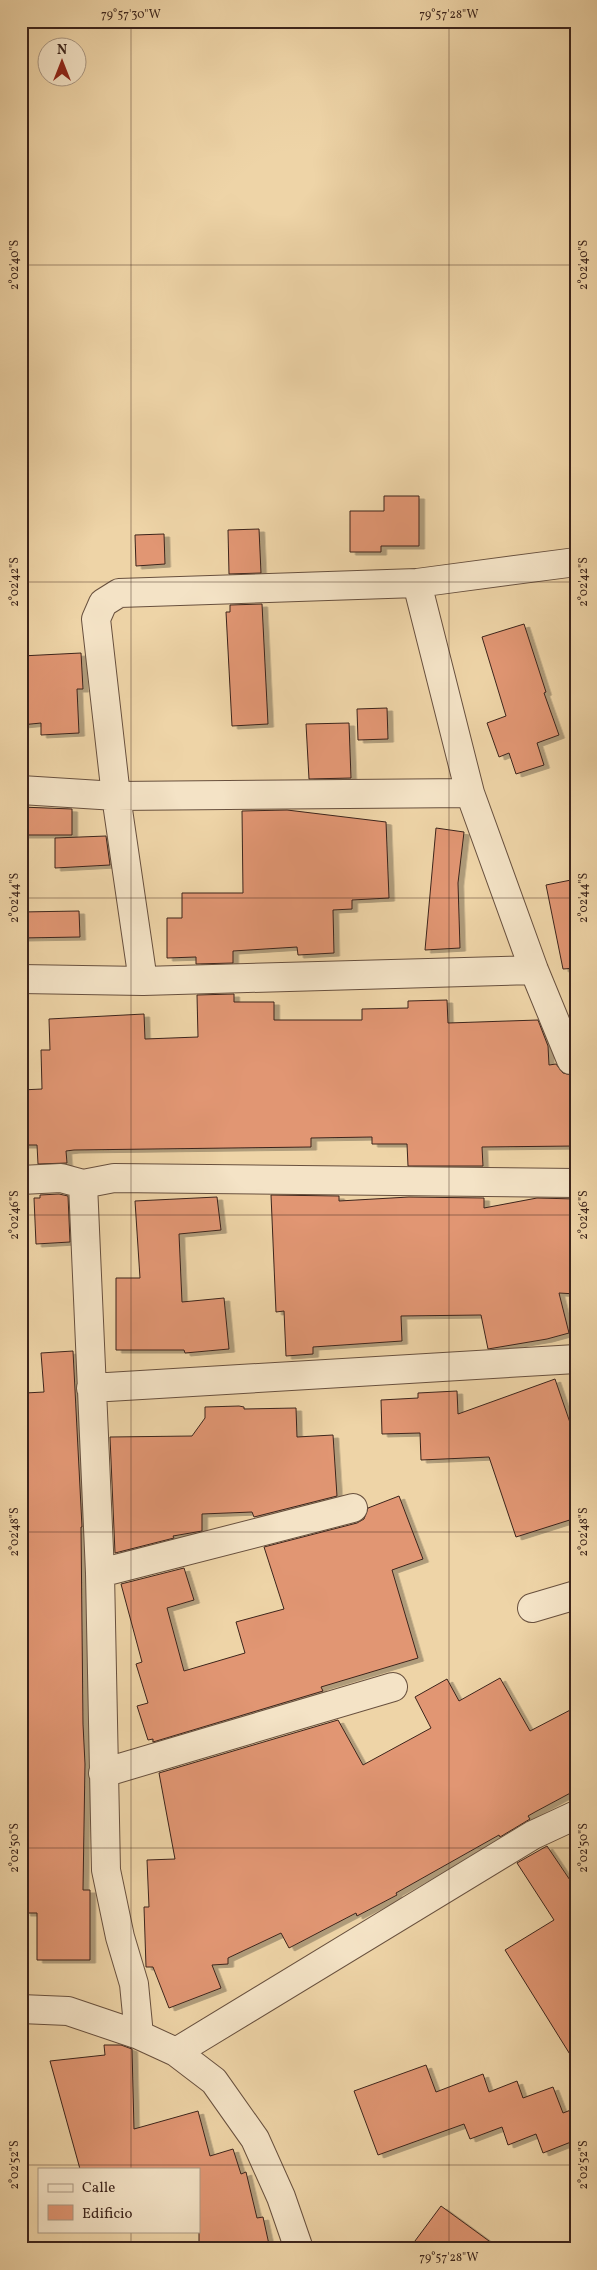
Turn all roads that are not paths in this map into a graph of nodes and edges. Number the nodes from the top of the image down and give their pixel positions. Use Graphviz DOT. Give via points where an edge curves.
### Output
graph roads {
  1 [pos="576,562"];
  2 [pos="417,583"];
  3 [pos="21,790"];
  4 [pos="470,793"];
  5 [pos="116,796"];
  6 [pos="534,970"];
  7 [pos="21,979"];
  8 [pos="143,980"];
  9 [pos="576,1060"];
  10 [pos="21,1180"];
  11 [pos="576,1183"];
  12 [pos="83,1184"];
  13 [pos="576,1359"];
  14 [pos="91,1388"];
  15 [pos="353,1508"];
  16 [pos="100,1573"];
  17 [pos="576,1595"];
  18 [pos="532,1608"];
  19 [pos="393,1687"];
  20 [pos="103,1773"];
  21 [pos="576,1815"];
  22 [pos="21,2009"];
  23 [pos="139,2035"];
  24 [pos="176,2052"];
  25 [pos="299,2249"];
  1 -- 2 [label="street"];
  2 -- 4 [label="street"];
  2 -- 5 [label="street" via="119,593 103,603 96,619"];
  3 -- 5 [label="street"];
  4 -- 5 [label="street"];
  4 -- 6 [label="street"];
  5 -- 8 [label="street"];
  6 -- 8 [label="street"];
  6 -- 9 [label="street" via="571,1060"];
  7 -- 8 [label="street"];
  10 -- 12 [label="street" via="61,1178"];
  11 -- 12 [label="street" via="114,1178"];
  12 -- 14 [label="street"];
  13 -- 14 [label="street"];
  14 -- 16 [label="street"];
  15 -- 16 [label="street"];
  16 -- 20 [label="street"];
  17 -- 18 [label="street"];
  19 -- 20 [label="street"];
  20 -- 23 [label="street" via="106,1870 134,1984"];
  21 -- 24 [label="street" via="533,1835"];
  22 -- 23 [label="street" via="68,2011"];
  23 -- 24 [label="street"];
  24 -- 25 [label="street" via="214,2081 255,2139 281,2197"];
}
